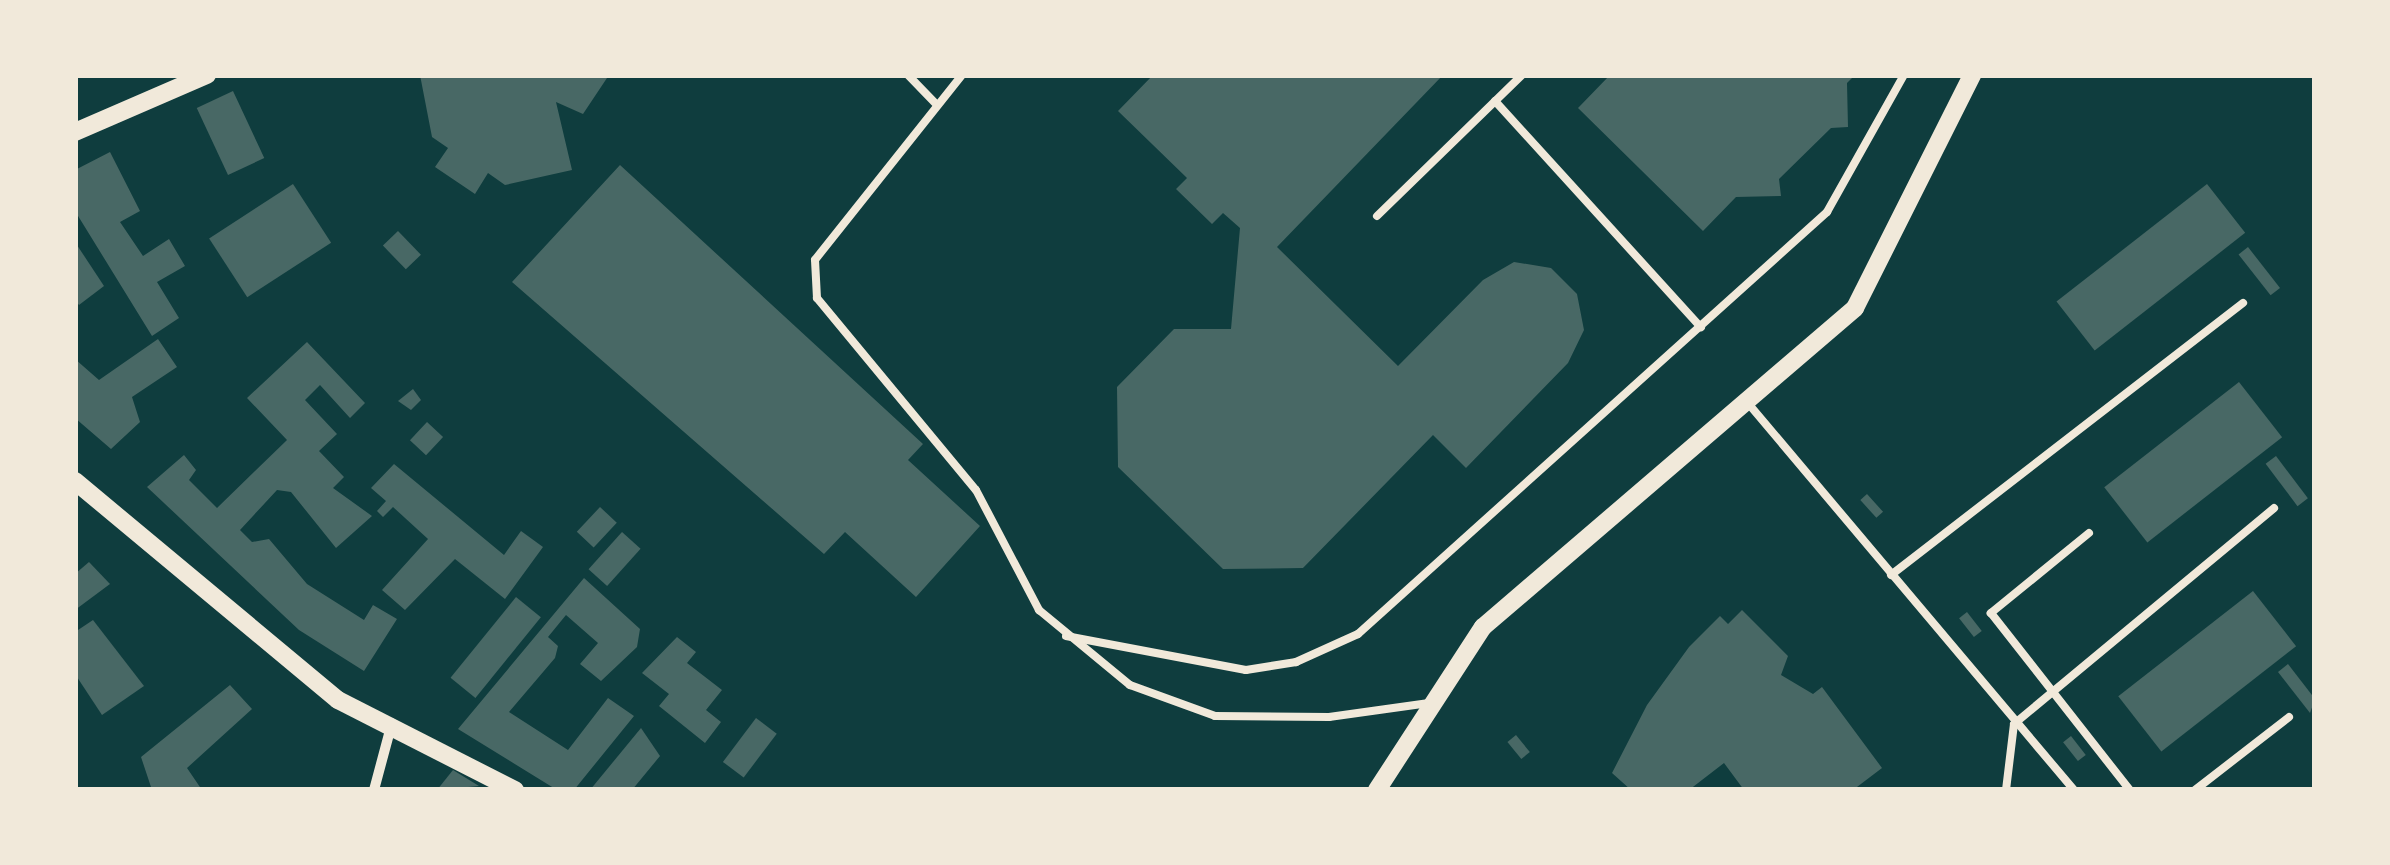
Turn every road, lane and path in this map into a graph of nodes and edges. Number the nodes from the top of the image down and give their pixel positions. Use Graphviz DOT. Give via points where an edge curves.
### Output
graph roads {
  1 [pos="206,75"];
  2 [pos="908,75"];
  3 [pos="962,75"];
  4 [pos="1522,75"];
  5 [pos="1904,75"];
  6 [pos="1972,75"];
  7 [pos="1495,101"];
  8 [pos="935,103"];
  9 [pos="75,132"];
  10 [pos="1376,216"];
  11 [pos="2243,303"];
  12 [pos="1701,327"];
  13 [pos="1747,402"];
  14 [pos="75,481"];
  15 [pos="2274,508"];
  16 [pos="2089,533"];
  17 [pos="1890,575"];
  18 [pos="1066,636"];
  19 [pos="2052,692"];
  20 [pos="1434,702"];
  21 [pos="2288,717"];
  22 [pos="392,723"];
  23 [pos="2014,724"];
  24 [pos="374,790"];
  25 [pos="515,790"];
  26 [pos="1377,790"];
  27 [pos="2006,790"];
  28 [pos="2074,790"];
  29 [pos="2130,790"];
  30 [pos="2195,790"];
  1 -- 9 [label="street"];
  2 -- 8 [label="lane"];
  3 -- 8 [label="lane"];
  4 -- 7 [label="lane"];
  5 -- 12 [label="lane" via="1827,212"];
  6 -- 13 [label="street" via="1854,308"];
  7 -- 10 [label="lane"];
  7 -- 12 [label="lane"];
  8 -- 18 [label="lane" via="815,260 817,298 967,478 1039,610"];
  11 -- 17 [label="lane"];
  12 -- 18 [label="lane" via="1358,634 1296,662 1246,670"];
  13 -- 17 [label="lane"];
  13 -- 20 [label="street" via="1483,627"];
  14 -- 22 [label="street" via="338,700"];
  15 -- 19 [label="lane"];
  16 -- 19 [label="lane" via="1990,612"];
  17 -- 23 [label="lane"];
  18 -- 20 [label="lane" via="1130,686 1215,716 1329,717"];
  19 -- 23 [label="lane"];
  19 -- 29 [label="lane"];
  20 -- 26 [label="street"];
  21 -- 30 [label="lane"];
  22 -- 24 [label="street"];
  22 -- 25 [label="street"];
  23 -- 27 [label="lane"];
  23 -- 28 [label="lane" via="2034,734"];
}
